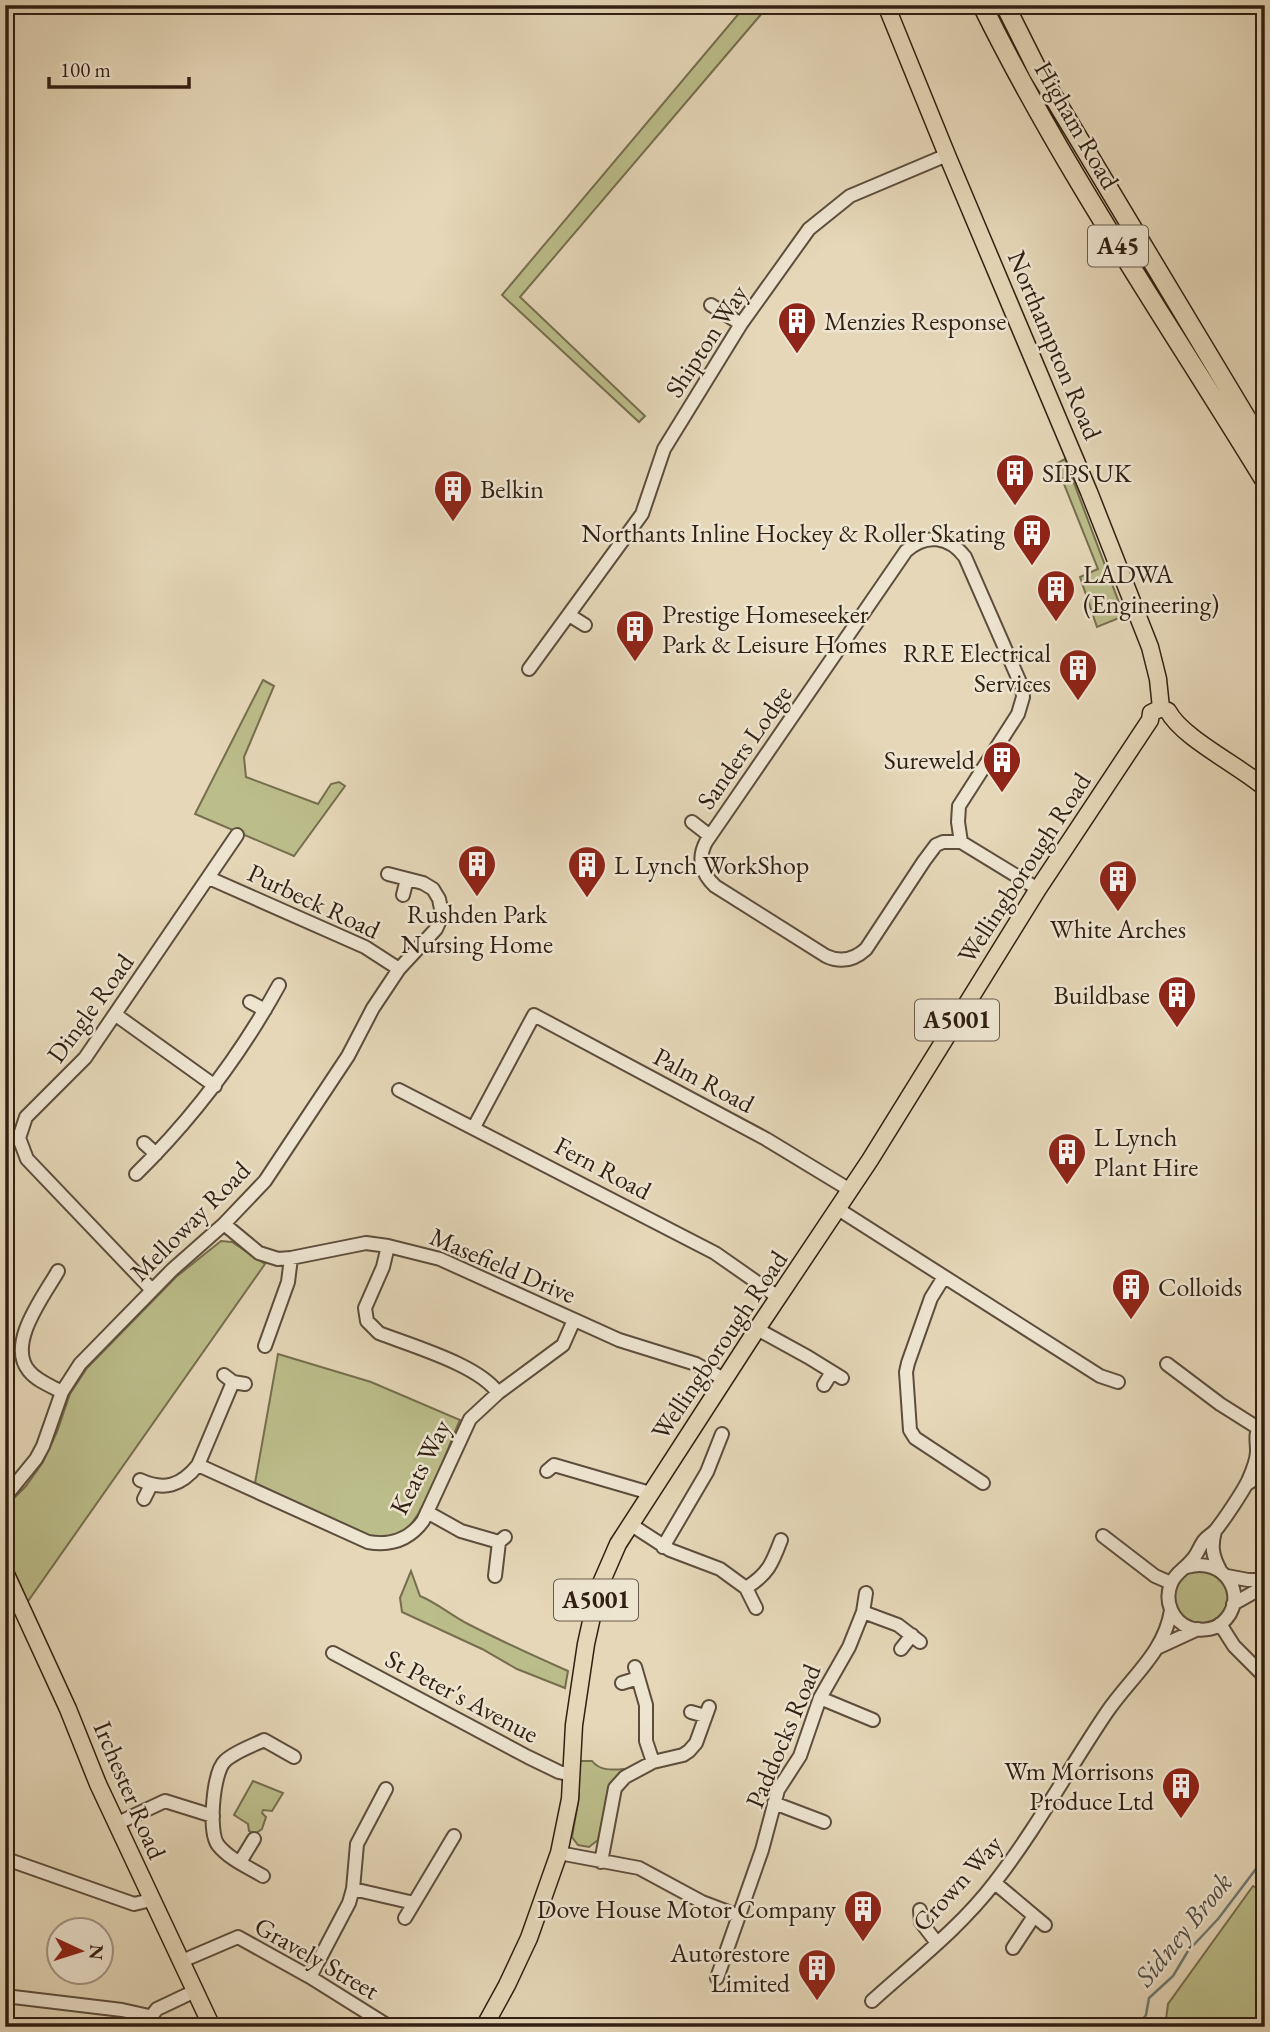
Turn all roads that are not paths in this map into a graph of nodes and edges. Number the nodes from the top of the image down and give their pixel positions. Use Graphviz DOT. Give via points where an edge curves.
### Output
graph roads {
  1 [pos="886,5"];
  2 [pos="982,5"];
  3 [pos="1005,5"];
  4 [pos="947,155"];
  5 [pos="711,305"];
  6 [pos="741,324"];
  7 [pos="1265,449"];
  8 [pos="1265,481"];
  9 [pos="569,615"];
  10 [pos="585,625"];
  11 [pos="529,669"];
  12 [pos="1161,720"];
  13 [pos="1265,788"];
  14 [pos="692,822"];
  15 [pos="237,835"];
  16 [pos="710,836"];
  17 [pos="961,842"];
  18 [pos="388,874"];
  19 [pos="208,878"];
  20 [pos="407,878"];
  21 [pos="1038,889"];
  22 [pos="403,895"];
  23 [pos="399,969"];
  24 [pos="279,985"];
  25 [pos="250,1002"];
  26 [pos="265,1010"];
  27 [pos="116,1015"];
  28 [pos="215,1086"];
  29 [pos="399,1090"];
  30 [pos="474,1126"];
  31 [pos="144,1143"];
  32 [pos="156,1154"];
  33 [pos="136,1174"];
  34 [pos="850,1191"];
  35 [pos="838,1209"];
  36 [pos="225,1224"];
  37 [pos="388,1245"];
  38 [pos="291,1258"];
  39 [pos="58,1271"];
  40 [pos="944,1277"];
  41 [pos="152,1290"];
  42 [pos="44,1297"];
  43 [pos="778,1297"];
  44 [pos="56,1304"];
  45 [pos="575,1320"];
  46 [pos="757,1329"];
  47 [pos="265,1346"];
  48 [pos="1167,1364"];
  49 [pos="724,1379"];
  50 [pos="234,1380"];
  51 [pos="1118,1382"];
  52 [pos="824,1385"];
  53 [pos="62,1392"];
  54 [pos="498,1393"];
  55 [pos="1261,1425"];
  56 [pos="722,1434"];
  57 [pos="1261,1453"];
  58 [pos="198,1465"];
  59 [pos="547,1471"];
  60 [pos="1265,1472"];
  61 [pos="983,1483"];
  62 [pos="1246,1484"];
  63 [pos="650,1493"];
  64 [pos="5,1496"];
  65 [pos="144,1499"];
  66 [pos="427,1512"];
  67 [pos="630,1524"];
  68 [pos="1215,1530"];
  69 [pos="1103,1536"];
  70 [pos="781,1538"];
  71 [pos="663,1546"];
  72 [pos="1187,1567"];
  73 [pos="5,1572"];
  74 [pos="1223,1573"];
  75 [pos="495,1576"];
  76 [pos="1265,1580"];
  77 [pos="1171,1583"];
  78 [pos="1265,1586"];
  79 [pos="746,1588"];
  80 [pos="10,1591"];
  81 [pos="866,1593"];
  82 [pos="1233,1604"];
  83 [pos="756,1608"];
  84 [pos="1171,1610"];
  85 [pos="863,1612"];
  86 [pos="1220,1624"];
  87 [pos="1198,1629"];
  88 [pos="901,1648"];
  89 [pos="1159,1648"];
  90 [pos="333,1653"];
  91 [pos="1265,1677"];
  92 [pos="622,1683"];
  93 [pos="820,1698"];
  94 [pos="691,1713"];
  95 [pos="873,1720"];
  96 [pos="294,1757"];
  97 [pos="653,1762"];
  98 [pos="572,1775"];
  99 [pos="386,1789"];
  100 [pos="774,1803"];
  101 [pos="213,1816"];
  102 [pos="824,1822"];
  103 [pos="117,1824"];
  104 [pos="454,1836"];
  105 [pos="254,1839"];
  106 [pos="559,1853"];
  107 [pos="7,1861"];
  108 [pos="601,1861"];
  109 [pos="240,1862"];
  110 [pos="263,1876"];
  111 [pos="995,1883"];
  112 [pos="354,1889"];
  113 [pos="151,1900"];
  114 [pos="414,1903"];
  115 [pos="920,1910"];
  116 [pos="738,1916"];
  117 [pos="1034,1916"];
  118 [pos="405,1918"];
  119 [pos="1045,1925"];
  120 [pos="937,1943"];
  121 [pos="1013,1948"];
  122 [pos="182,1961"];
  123 [pos="310,1977"];
  124 [pos="717,1978"];
  125 [pos="195,1991"];
  126 [pos="5,1996"];
  127 [pos="872,2001"];
  128 [pos="146,2022"];
  129 [pos="212,2027"];
  130 [pos="390,2027"];
  131 [pos="484,2027"];
  1 -- 4 [label="main road, Northampton Road"];
  2 -- 8 [label="highway, Higham Road / A45" via="1020,83"];
  3 -- 7 [label="highway, Higham Road / A45" via="1038,71"];
  4 -- 6 [label="street, Shipton Way" via="850,196 820,218"];
  4 -- 12 [label="main road, Northampton Road" via="1139,618 1154,661"];
  5 -- 6 [label="street"];
  6 -- 9 [label="street, Shipton Way" via="664,449 642,513"];
  9 -- 10 [label="street"];
  9 -- 11 [label="street, Shipton Way"];
  12 -- 13 [label="main road"];
  12 -- 21 [label="main road, Wellingborough Road / A5001" via="1134,746 1106,784"];
  14 -- 16 [label="street, Sanders Lodge"];
  15 -- 19 [label="street, Dingle Road"];
  16 -- 17 [label="street, Sanders Lodge" via="701,858 709,881 838,960 858,956 866,949 936,845"];
  16 -- 17 [label="street, Sanders Lodge" via="906,551 929,538 950,542 965,557 1022,687 1018,714 959,806"];
  17 -- 21 [label="street"];
  18 -- 20 [label="street, Melloway Road"];
  19 -- 23 [label="street, Purbeck Road" via="365,947"];
  19 -- 27 [label="street, Dingle Road"];
  20 -- 22 [label="street"];
  20 -- 23 [label="street, Melloway Road" via="433,889 441,915 436,929"];
  21 -- 34 [label="main road, Wellingborough Road / A5001"];
  23 -- 36 [label="street, Melloway Road" via="296,1138"];
  24 -- 26 [label="street"];
  25 -- 26 [label="street"];
  26 -- 28 [label="street"];
  27 -- 28 [label="street"];
  27 -- 41 [label="street, Dingle Road" via="85,1058 26,1116 20,1143 44,1178"];
  28 -- 32 [label="street"];
  29 -- 30 [label="street, Fern Road"];
  30 -- 34 [label="street, Palm Road" via="534,1015 766,1139"];
  30 -- 43 [label="street, Fern Road" via="715,1252"];
  31 -- 32 [label="street"];
  32 -- 33 [label="street"];
  34 -- 35 [label="main road, Wellingborough Road / A5001"];
  35 -- 40 [label="street"];
  35 -- 43 [label="main road, Wellingborough Road / A5001"];
  36 -- 38 [label="street, Masefield Drive" via="259,1253"];
  36 -- 41 [label="street, Melloway Road"];
  37 -- 38 [label="street, Masefield Drive" via="354,1244"];
  37 -- 45 [label="street, Masefield Drive" via="439,1259"];
  37 -- 54 [label="street" via="365,1308 371,1327 462,1366 488,1380"];
  38 -- 47 [label="street" via="288,1282"];
  39 -- 42 [label="street"];
  40 -- 51 [label="street" via="1100,1376"];
  40 -- 61 [label="street" via="931,1298 908,1363 910,1430 915,1438"];
  41 -- 53 [label="street, Melloway Road" via="80,1364"];
  42 -- 44 [label="street"];
  42 -- 53 [label="street" via="23,1335 20,1351 32,1375"];
  43 -- 46 [label="main road, Wellingborough Road / A5001"];
  45 -- 49 [label="street, Masefield Drive" via="619,1340 696,1364"];
  45 -- 54 [label="street, Keats Way" via="563,1345"];
  46 -- 49 [label="main road, Wellingborough Road / A5001"];
  46 -- 52 [label="street" via="837,1376"];
  48 -- 55 [label="street" via="1220,1404"];
  49 -- 63 [label="main road, Wellingborough Road / A5001"];
  50 -- 58 [label="street"];
  53 -- 64 [label="street, Melloway Road" via="36,1459"];
  54 -- 66 [label="street, Keats Way" via="470,1419"];
  55 -- 57 [label="street" via="1255,1442"];
  56 -- 71 [label="street" via="711,1474"];
  57 -- 62 [label="street"];
  58 -- 65 [label="street" via="180,1483 165,1487 145,1482"];
  58 -- 66 [label="street, Keats Way" via="368,1542 405,1538 416,1531"];
  59 -- 63 [label="street" via="554,1465"];
  60 -- 62 [label="street"];
  62 -- 68 [label="street"];
  63 -- 67 [label="main road, Wellingborough Road / A5001"];
  66 -- 75 [label="street" via="461,1531 502,1539"];
  67 -- 71 [label="street"];
  67 -- 98 [label="main road, Wellingborough Road / A5001" via="598,1590 577,1697"];
  68 -- 72 [label="street"];
  68 -- 74 [label="street" via="1213,1558"];
  69 -- 77 [label="street" via="1154,1576"];
  70 -- 79 [label="street" via="771,1567"];
  71 -- 79 [label="street" via="720,1569"];
  72 -- 74 [label="street" via="1205,1564"];
  72 -- 77 [label="street"];
  73 -- 80 [label="main road, Irchester Road"];
  74 -- 76 [label="street"];
  74 -- 82 [label="street" via="1234,1591"];
  77 -- 84 [label="street"];
  78 -- 82 [label="street"];
  79 -- 83 [label="street"];
  80 -- 103 [label="main road, Irchester Road"];
  81 -- 85 [label="street, Paddocks Road"];
  82 -- 86 [label="street"];
  84 -- 87 [label="street" via="1182,1623"];
  84 -- 89 [label="street, Crown Way"];
  85 -- 88 [label="street" via="890,1621 916,1638"];
  85 -- 93 [label="street, Paddocks Road"];
  86 -- 87 [label="street"];
  86 -- 91 [label="street" via="1234,1646"];
  87 -- 89 [label="street, Crown Way"];
  89 -- 111 [label="street, Crown Way" via="1107,1711"];
  90 -- 98 [label="street, St Peter's Avenue" via="528,1757"];
  92 -- 97 [label="street" via="637,1673"];
  93 -- 95 [label="street"];
  93 -- 100 [label="street, Paddocks Road" via="800,1756"];
  94 -- 97 [label="street" via="707,1712 696,1743 683,1755"];
  96 -- 101 [label="street" via="264,1740 225,1760 216,1776"];
  97 -- 108 [label="street" via="615,1788"];
  98 -- 106 [label="main road, Wellingborough Road / A5001"];
  99 -- 112 [label="street" via="373,1799 358,1844"];
  100 -- 102 [label="street"];
  100 -- 116 [label="street, Paddocks Road"];
  101 -- 103 [label="street" via="165,1801"];
  101 -- 109 [label="street" via="216,1842"];
  103 -- 113 [label="main road, Irchester Road"];
  104 -- 114 [label="street" via="449,1856"];
  105 -- 109 [label="street"];
  106 -- 108 [label="street"];
  106 -- 131 [label="main road, Wellingborough Road / A5001" via="529,1938"];
  107 -- 113 [label="street" via="134,1904"];
  108 -- 116 [label="street" via="639,1868"];
  109 -- 110 [label="street"];
  111 -- 117 [label="street"];
  111 -- 120 [label="street, Crown Way"];
  112 -- 114 [label="street"];
  112 -- 123 [label="street"];
  113 -- 122 [label="main road, Irchester Road"];
  114 -- 118 [label="street"];
  115 -- 120 [label="street" via="921,1922"];
  116 -- 124 [label="street, Paddocks Road"];
  117 -- 119 [label="street"];
  117 -- 121 [label="street"];
  120 -- 127 [label="street, Crown Way"];
  122 -- 123 [label="street, Gravely Street" via="238,1937"];
  122 -- 125 [label="main road, Irchester Road"];
  123 -- 130 [label="street, Gravely Street"];
  125 -- 128 [label="street" via="157,2009"];
  125 -- 129 [label="main road, Irchester Road"];
  126 -- 128 [label="street" via="122,2010"];
}
